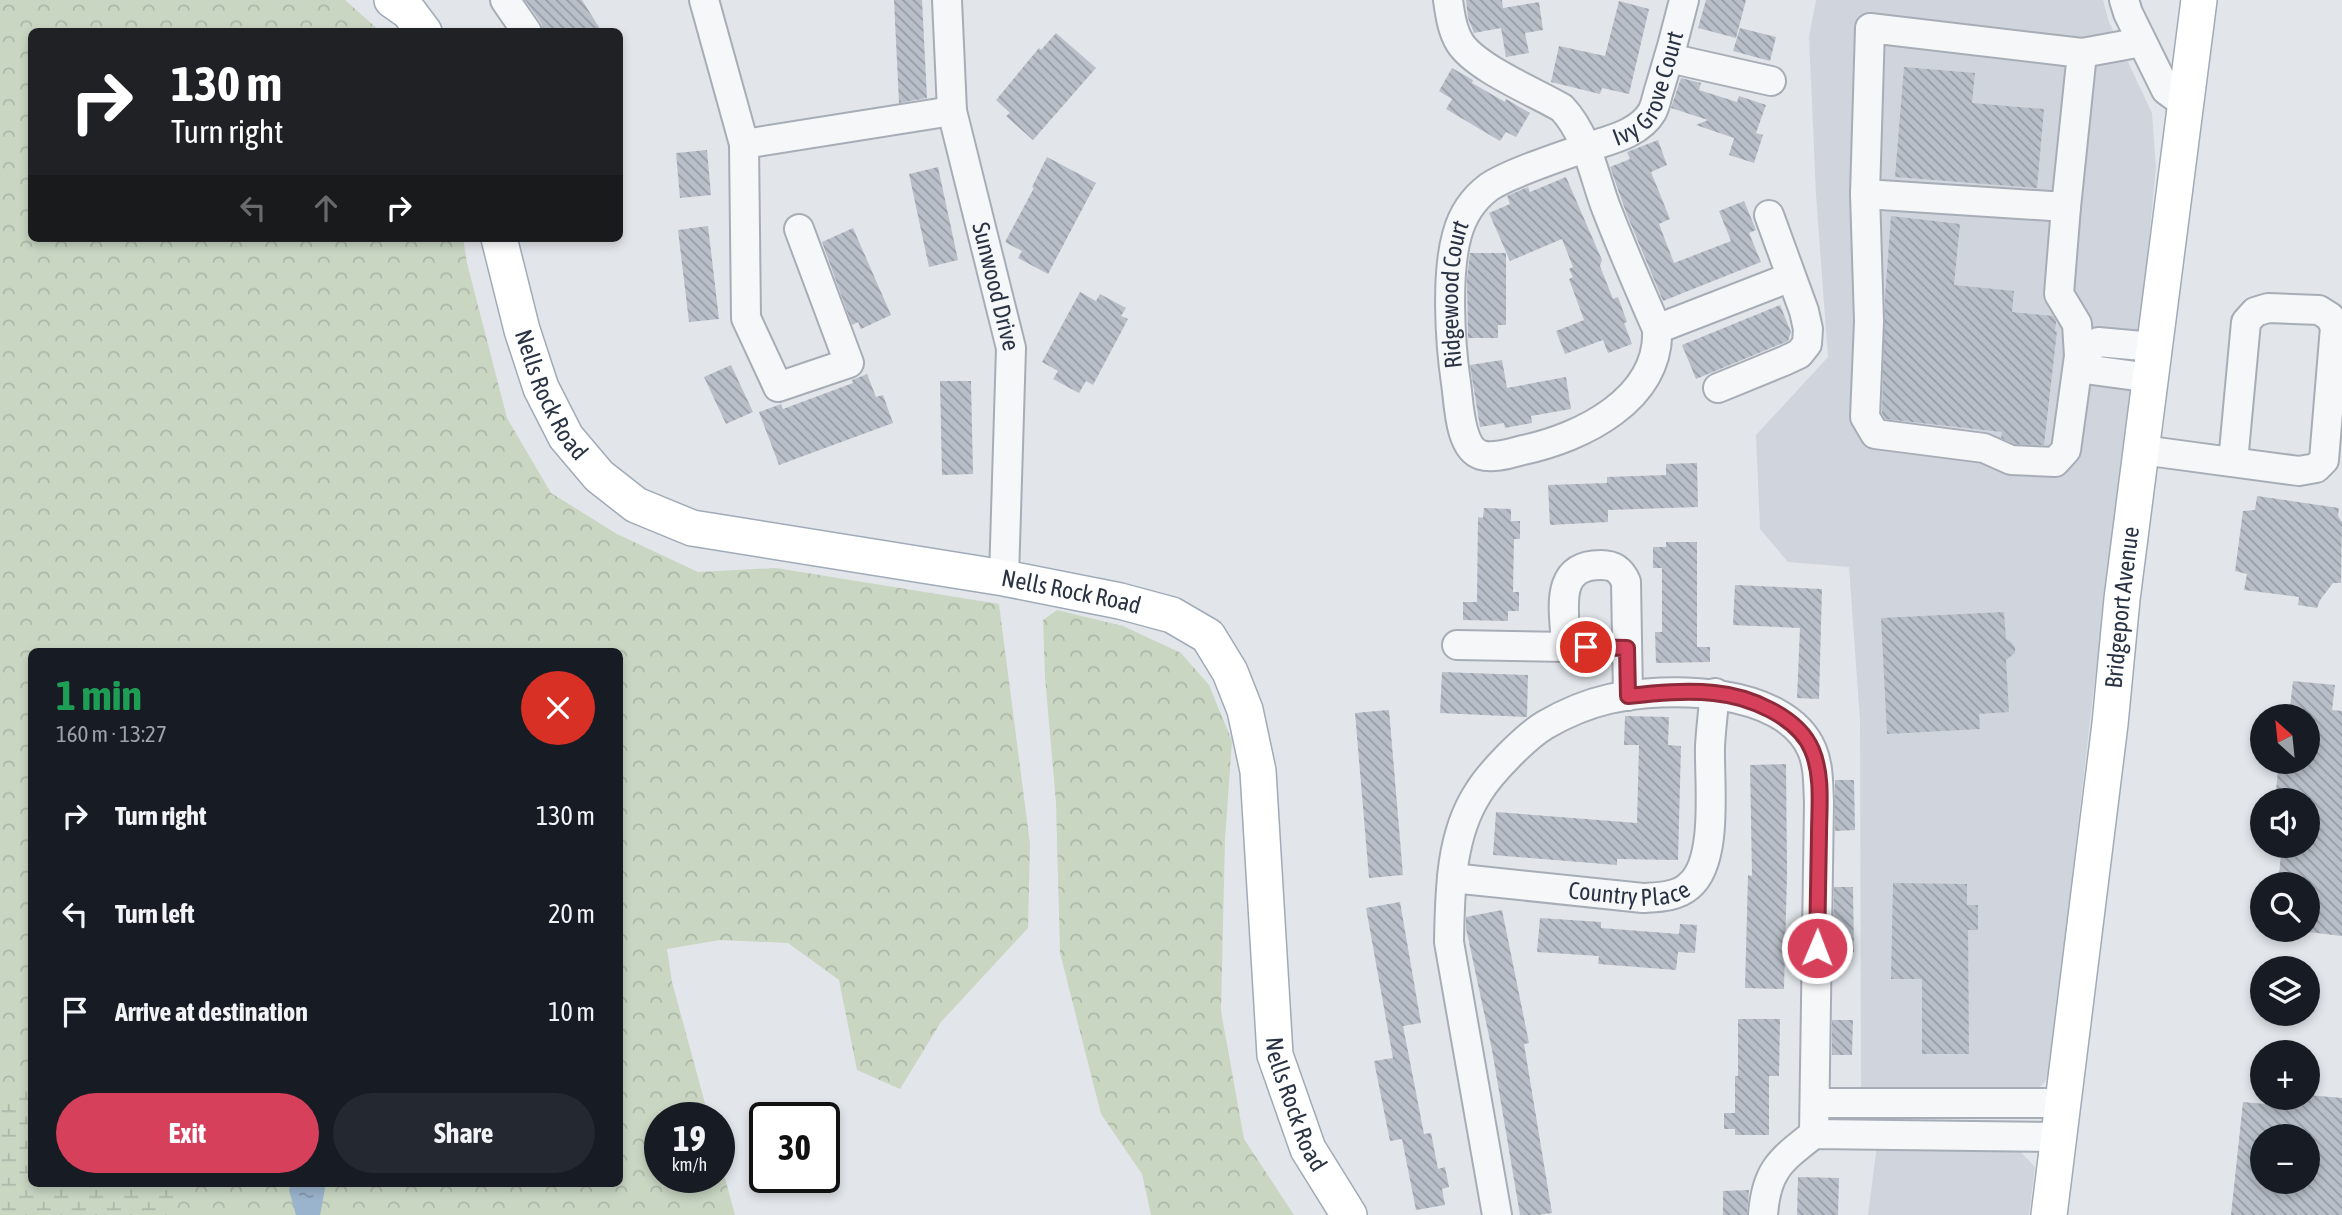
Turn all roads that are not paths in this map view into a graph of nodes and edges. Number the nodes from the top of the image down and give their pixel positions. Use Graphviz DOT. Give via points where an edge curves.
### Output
graph roads {
  1 [pos="505,0"];
  2 [pos="704,0"];
  3 [pos="947,0"];
  4 [pos="1448,0"];
  5 [pos="1684,0"];
  6 [pos="2124,0"];
  7 [pos="2199,0"];
  8 [pos="524,28"];
  9 [pos="2142,42"];
  10 [pos="2082,53"];
  11 [pos="1669,58"];
  12 [pos="1771,81"];
  13 [pos="2185,104"];
  14 [pos="952,111"];
  15 [pos="744,144"];
  16 [pos="1587,148"];
  17 [pos="1865,194"];
  18 [pos="2066,207"];
  19 [pos="1769,215"];
  20 [pos="799,229"];
  21 [pos="500,242"];
  22 [pos="1791,277"];
  23 [pos="1657,329"];
  24 [pos="2079,356"];
  25 [pos="2152,363"];
  26 [pos="1718,388"];
  27 [pos="2142,450"];
  28 [pos="2233,462"];
  29 [pos="1003,578"];
  30 [pos="1457,645"];
  31 [pos="1566,647"];
  32 [pos="1627,648"];
  33 [pos="1715,693"];
  34 [pos="1628,696"];
  35 [pos="1452,878"];
  36 [pos="1816,1103"];
  37 [pos="2064,1103"];
  38 [pos="1918,1104"];
  39 [pos="1814,1135"];
  40 [pos="1916,1135"];
  41 [pos="2060,1137"];
  42 [pos="1349,1215"];
  43 [pos="1497,1215"];
  44 [pos="1763,1215"];
  45 [pos="2049,1215"];
  1 -- 8 [label="street"];
  2 -- 15 [label="street"];
  3 -- 14 [label="street, Sunwood Drive"];
  4 -- 16 [label="street, Ivy Grove Court" via="1454,30 1467,52 1562,108"];
  5 -- 11 [label="street, Ivy Grove Court"];
  6 -- 9 [label="street"];
  7 -- 13 [label="main road, Bridgeport Avenue"];
  9 -- 10 [label="street"];
  9 -- 13 [label="street" via="2166,90"];
  10 -- 17 [label="street" via="1870,28"];
  10 -- 18 [label="street"];
  11 -- 12 [label="street"];
  11 -- 16 [label="street, Ivy Grove Court" via="1651,113 1638,127"];
  13 -- 25 [label="main road, Bridgeport Avenue"];
  14 -- 15 [label="street"];
  14 -- 29 [label="street, Sunwood Drive" via="1011,348"];
  15 -- 20 [label="street" via="746,317 778,387 849,363"];
  16 -- 23 [label="street" via="1623,253"];
  16 -- 23 [label="street, Ridgewood Court" via="1490,187 1473,202 1457,234 1452,260 1452,361 1469,446 1481,455 1501,455 1595,425 1644,380 1658,342"];
  17 -- 18 [label="street"];
  17 -- 24 [label="street" via="1869,321 1865,417 1875,434 1984,448 2011,460 2055,462 2066,450"];
  18 -- 24 [label="street" via="2059,294 2077,324"];
  19 -- 22 [label="street"];
  21 -- 29 [label="main road, Nells Rock Road" via="541,388 566,437 599,475 636,505 692,528"];
  22 -- 23 [label="street"];
  22 -- 26 [label="street" via="1804,311 1807,344 1784,362"];
  24 -- 25 [label="street" via="2092,370"];
  25 -- 27 [label="main road, Bridgeport Avenue"];
  27 -- 28 [label="street"];
  27 -- 37 [label="main road, Bridgeport Avenue"];
  28 -- 28 [label="street" via="2299,471 2316,468 2324,460 2335,327 2319,310 2268,308 2255,312 2246,322"];
  29 -- 42 [label="main road, Nells Rock Road" via="1172,615 1208,636 1230,671 1245,710 1258,771 1275,1055 1308,1149"];
  30 -- 31 [label="street"];
  31 -- 32 [label="street"];
  31 -- 32 [label="street" via="1564,601 1569,576 1580,568 1610,565 1626,582"];
  32 -- 34 [label="street"];
  33 -- 34 [label="street"];
  33 -- 35 [label="street, Country Place" via="1709,832 1704,862 1688,888 1665,897 1643,898"];
  33 -- 36 [label="street" via="1783,717 1811,748 1818,770"];
  34 -- 35 [label="street" via="1576,710 1543,727 1508,758 1478,793 1460,829"];
  35 -- 43 [label="street" via="1448,942"];
  36 -- 38 [label="street"];
  36 -- 39 [label="street"];
  37 -- 38 [label="street"];
  37 -- 41 [label="main road, Bridgeport Avenue"];
  38 -- 40 [label="street"];
  39 -- 40 [label="street"];
  39 -- 44 [label="street" via="1776,1167 1765,1191"];
  40 -- 41 [label="street"];
  41 -- 45 [label="main road, Bridgeport Avenue"];
}
